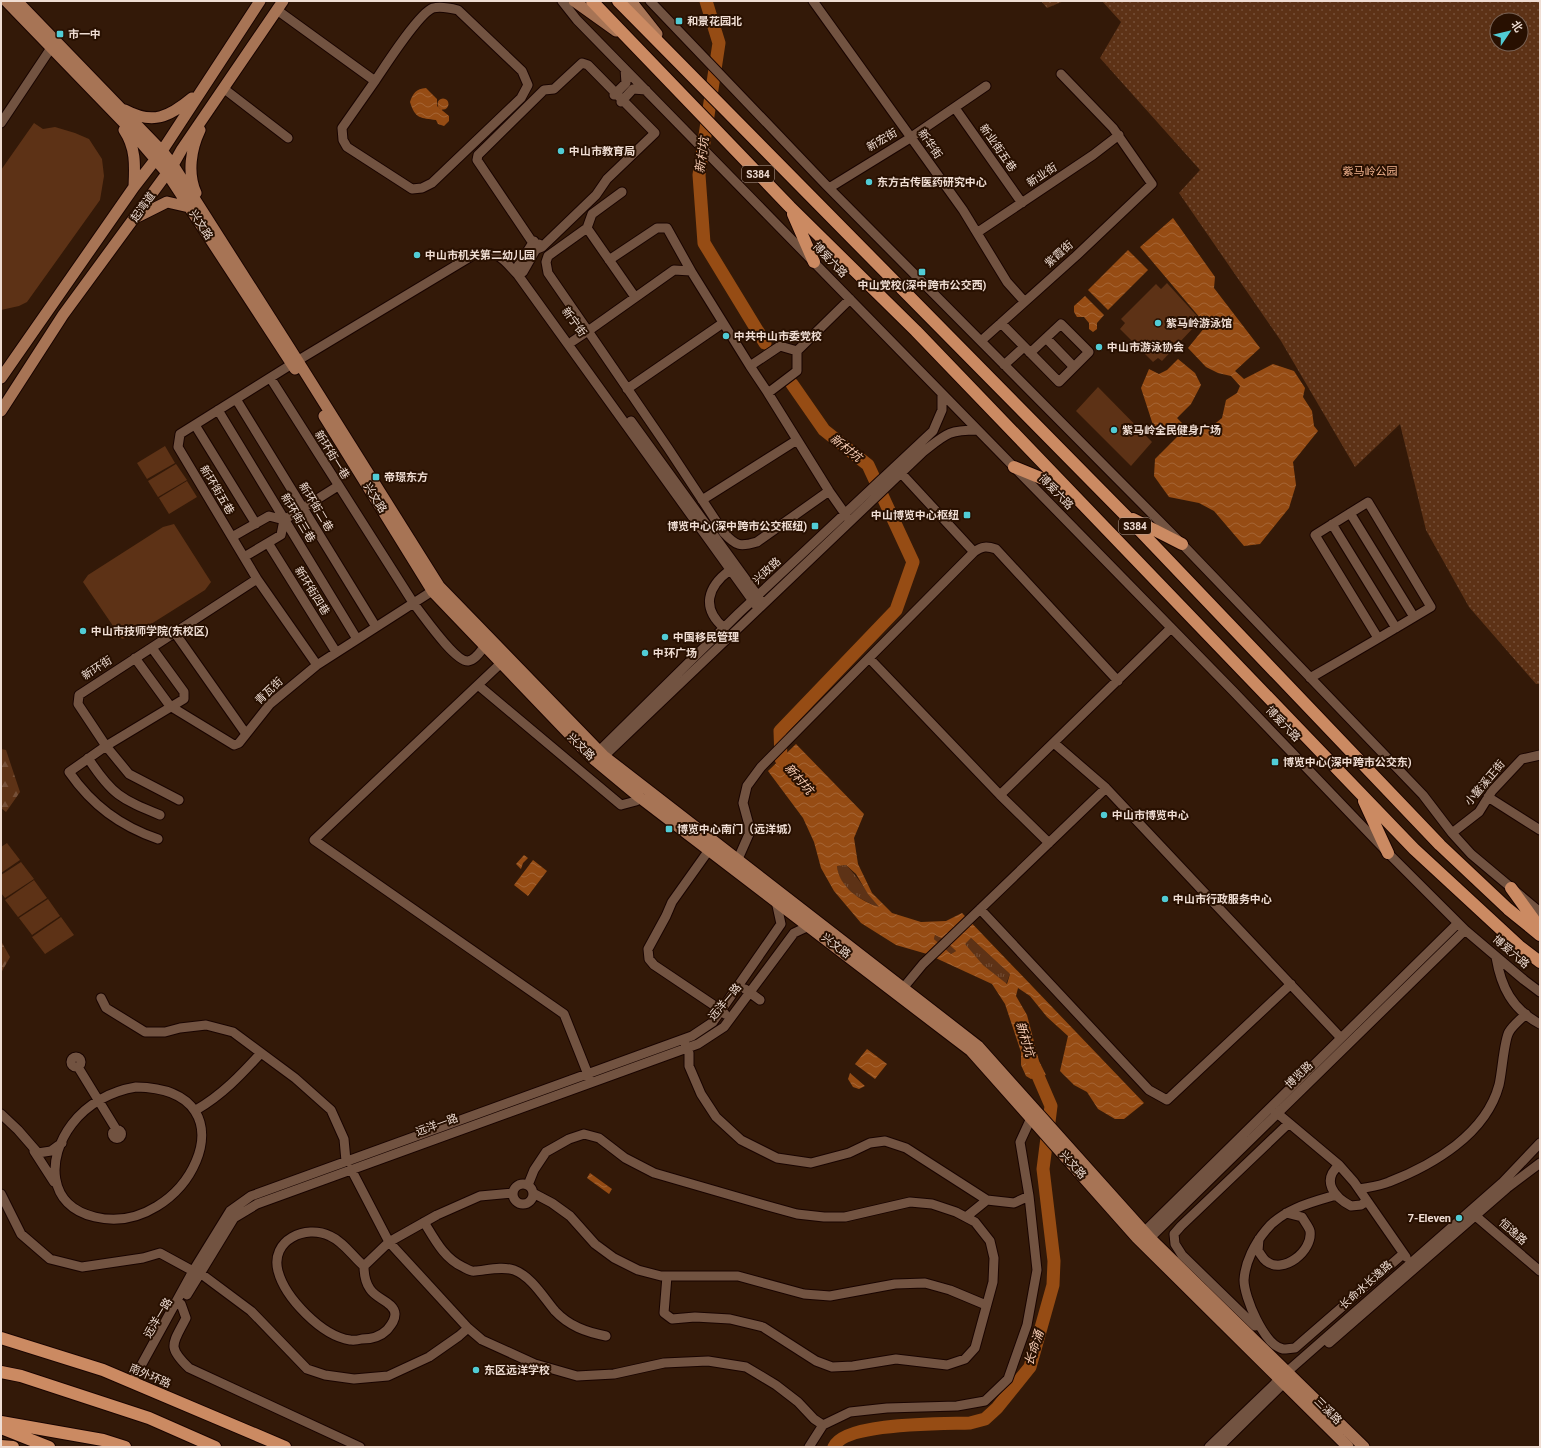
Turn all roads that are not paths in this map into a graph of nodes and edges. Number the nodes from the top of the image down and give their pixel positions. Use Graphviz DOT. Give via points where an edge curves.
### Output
graph roads {
  1 [pos="6,1"];
  2 [pos="17,1"];
  3 [pos="260,1"];
  4 [pos="562,1"];
  5 [pos="574,1"];
  6 [pos="592,1"];
  7 [pos="618,1"];
  8 [pos="631,1"];
  9 [pos="650,1"];
  10 [pos="813,1"];
  11 [pos="280,5"];
  12 [pos="631,41"];
  13 [pos="51,48"];
  14 [pos="680,63"];
  15 [pos="625,69"];
  16 [pos="1061,74"];
  17 [pos="374,81"];
  18 [pos="986,86"];
  19 [pos="223,88"];
  20 [pos="646,90"];
  21 [pos="200,92"];
  22 [pos="618,98"];
  23 [pos="214,102"];
  24 [pos="955,108"];
  25 [pos="116,110"];
  26 [pos="1,123"];
  27 [pos="1119,135"];
  28 [pos="910,137"];
  29 [pos="288,138"];
  30 [pos="158,155"];
  31 [pos="170,169"];
  32 [pos="134,187"];
  33 [pos="828,188"];
  34 [pos="622,192"];
  35 [pos="1022,203"];
  36 [pos="193,205"];
  37 [pos="790,207"];
  38 [pos="134,219"];
  39 [pos="587,228"];
  40 [pos="978,232"];
  41 [pos="536,244"];
  42 [pos="609,260"];
  43 [pos="814,262"];
  44 [pos="521,269"];
  45 [pos="691,271"];
  46 [pos="635,297"];
  47 [pos="850,299"];
  48 [pos="1024,301"];
  49 [pos="723,323"];
  50 [pos="1001,323"];
  51 [pos="588,331"];
  52 [pos="1046,338"];
  53 [pos="573,341"];
  54 [pos="981,341"];
  55 [pos="1027,350"];
  56 [pos="798,351"];
  57 [pos="294,361"];
  58 [pos="1004,365"];
  59 [pos="750,366"];
  60 [pos="1074,366"];
  61 [pos="1,378"];
  62 [pos="271,379"];
  63 [pos="627,389"];
  64 [pos="768,393"];
  65 [pos="942,394"];
  66 [pos="236,399"];
  67 [pos="218,410"];
  68 [pos="1,411"];
  69 [pos="195,425"];
  70 [pos="977,430"];
  71 [pos="797,440"];
  72 [pos="1014,467"];
  73 [pos="899,469"];
  74 [pos="338,486"];
  75 [pos="1068,489"];
  76 [pos="829,491"];
  77 [pos="702,500"];
  78 [pos="303,508"];
  79 [pos="1350,513"];
  80 [pos="1125,515"];
  81 [pos="848,517"];
  82 [pos="284,520"];
  83 [pos="256,524"];
  84 [pos="1332,524"];
  85 [pos="232,537"];
  86 [pos="268,543"];
  87 [pos="1182,544"];
  88 [pos="974,552"];
  89 [pos="244,557"];
  90 [pos="730,570"];
  91 [pos="257,579"];
  92 [pos="436,589"];
  93 [pos="758,602"];
  94 [pos="414,604"];
  95 [pos="1414,617"];
  96 [pos="376,627"];
  97 [pos="724,628"];
  98 [pos="1171,628"];
  99 [pos="1396,628"];
  100 [pos="175,633"];
  101 [pos="1378,638"];
  102 [pos="357,639"];
  103 [pos="484,647"];
  104 [pos="152,648"];
  105 [pos="336,652"];
  106 [pos="135,658"];
  107 [pos="870,659"];
  108 [pos="500,664"];
  109 [pos="317,665"];
  110 [pos="1310,678"];
  111 [pos="1118,681"];
  112 [pos="478,685"];
  113 [pos="171,707"];
  114 [pos="246,734"];
  115 [pos="1054,743"];
  116 [pos="106,746"];
  117 [pos="1540,755"];
  118 [pos="598,757"];
  119 [pos="88,758"];
  120 [pos="1106,788"];
  121 [pos="1359,791"];
  122 [pos="1000,795"];
  123 [pos="639,797"];
  124 [pos="1488,797"];
  125 [pos="179,800"];
  126 [pos="160,815"];
  127 [pos="1540,830"];
  128 [pos="1452,833"];
  129 [pos="158,839"];
  130 [pos="1049,843"];
  131 [pos="709,850"];
  132 [pos="1388,853"];
  133 [pos="738,859"];
  134 [pos="1511,888"];
  135 [pos="776,901"];
  136 [pos="977,912"];
  137 [pos="1540,912"];
  138 [pos="1458,923"];
  139 [pos="809,926"];
  140 [pos="1540,928"];
  141 [pos="1465,930"];
  142 [pos="1540,935"];
  143 [pos="1496,957"];
  144 [pos="1540,962"];
  145 [pos="1291,984"];
  146 [pos="739,985"];
  147 [pos="904,987"];
  148 [pos="1540,992"];
  149 [pos="749,993"];
  150 [pos="101,998"];
  151 [pos="760,1000"];
  152 [pos="721,1010"];
  153 [pos="1526,1014"];
  154 [pos="729,1020"];
  155 [pos="1540,1024"];
  156 [pos="1341,1038"];
  157 [pos="686,1046"];
  158 [pos="261,1053"];
  159 [pos="78,1067"];
  160 [pos="589,1077"];
  161 [pos="98,1101"];
  162 [pos="196,1110"];
  163 [pos="1277,1113"];
  164 [pos="1,1114"];
  165 [pos="1031,1118"];
  166 [pos="1041,1122"];
  167 [pos="1289,1123"];
  168 [pos="116,1129"];
  169 [pos="62,1143"];
  170 [pos="1540,1143"];
  171 [pos="34,1151"];
  172 [pos="1540,1163"];
  173 [pos="349,1165"];
  174 [pos="1339,1166"];
  175 [pos="528,1185"];
  176 [pos="56,1186"];
  177 [pos="1359,1189"];
  178 [pos="512,1193"];
  179 [pos="533,1193"];
  180 [pos="1,1194"];
  181 [pos="1029,1196"];
  182 [pos="1336,1196"];
  183 [pos="987,1200"];
  184 [pos="1367,1201"];
  185 [pos="1473,1213"];
  186 [pos="1286,1214"];
  187 [pos="966,1218"];
  188 [pos="424,1222"];
  189 [pos="1144,1238"];
  190 [pos="1259,1240"];
  191 [pos="389,1242"];
  192 [pos="1403,1254"];
  193 [pos="1410,1263"];
  194 [pos="364,1266"];
  195 [pos="1540,1270"];
  196 [pos="196,1272"];
  197 [pos="667,1276"];
  198 [pos="181,1304"];
  199 [pos="986,1305"];
  200 [pos="468,1328"];
  201 [pos="606,1336"];
  202 [pos="1,1338"];
  203 [pos="1271,1341"];
  204 [pos="1,1373"];
  205 [pos="1286,1377"];
  206 [pos="132,1382"];
  207 [pos="1,1422"];
  208 [pos="823,1425"];
  209 [pos="1,1428"];
  210 [pos="1,1446"];
  211 [pos="12,1447"];
  212 [pos="49,1447"];
  213 [pos="125,1447"];
  214 [pos="215,1447"];
  215 [pos="285,1447"];
  216 [pos="360,1447"];
  217 [pos="809,1447"];
  218 [pos="1209,1447"];
  219 [pos="1219,1447"];
  220 [pos="1348,1447"];
  221 [pos="1364,1447"];
  1 -- 13 [label="main road, 兴文路"];
  2 -- 25 [label="main road, 兴文路"];
  3 -- 21 [label="main road, 起湾道"];
  4 -- 15 [label="street, 博爱六路"];
  5 -- 12 [label="main road"];
  6 -- 12 [label="highway, 博爱六路 / S384"];
  7 -- 14 [label="highway, S384"];
  8 -- 14 [label="main road"];
  9 -- 33 [label="street"];
  10 -- 28 [label="street, 新华街"];
  11 -- 17 [label="street"];
  11 -- 19 [label="main road, 起湾道"];
  12 -- 37 [label="highway, 博爱六路 / S384"];
  13 -- 25 [label="main road, 兴文路"];
  13 -- 26 [label="street"];
  14 -- 80 [label="highway, S384"];
  15 -- 20 [label="street, 博爱六路"];
  15 -- 22 [label="street" via="626,83"];
  16 -- 27 [label="street"];
  17 -- 17 [label="street" via="342,128 343,140 347,146 412,188 432,184 521,98 528,85 522,71 458,10 446,7 432,8 420,20"];
  18 -- 24 [label="street, 新宏街"];
  19 -- 23 [label="main road, 起湾道"];
  19 -- 29 [label="street"];
  20 -- 22 [label="street" via="633,89"];
  20 -- 43 [label="street, 博爱六路"];
  21 -- 25 [label="main road" via="175,112 157,119"];
  21 -- 30 [label="main road, 起湾道"];
  22 -- 41 [label="street" via="655,133 607,179 596,195 542,246"];
  22 -- 41 [label="street" via="588,65 582,63 554,89 544,90 478,155 477,160"];
  23 -- 31 [label="main road, 起湾道"];
  23 -- 36 [label="main road" via="196,139 190,163 192,184 196,192"];
  24 -- 28 [label="street, 新宏街"];
  24 -- 35 [label="street, 新业街五巷"];
  25 -- 30 [label="main road, 兴文路" via="126,125"];
  25 -- 32 [label="main road" via="134,152"];
  27 -- 35 [label="street, 新业街" via="1093,156"];
  27 -- 48 [label="street, 紫霞街" via="1152,184"];
  28 -- 33 [label="street, 新宏街"];
  28 -- 40 [label="street, 新华街"];
  30 -- 31 [label="main road, 兴文路"];
  30 -- 32 [label="main road, 起湾道"];
  31 -- 36 [label="main road, 兴文路"];
  31 -- 38 [label="main road, 起湾道"];
  32 -- 61 [label="main road, 起湾道"];
  33 -- 54 [label="street"];
  34 -- 39 [label="street" via="592,214"];
  35 -- 40 [label="street, 新业街"];
  36 -- 38 [label="main road" via="167,202 145,211"];
  36 -- 57 [label="main road, 兴文路"];
  37 -- 43 [label="highway"];
  37 -- 75 [label="highway, 博爱六路 / S384" via="916,331"];
  38 -- 68 [label="main road, 起湾道" via="63,315"];
  39 -- 42 [label="street"];
  39 -- 51 [label="street" via="548,256 546,262 548,272"];
  40 -- 48 [label="street, 新华街" via="1007,282"];
  41 -- 44 [label="street"];
  42 -- 45 [label="street" via="657,228 667,228"];
  42 -- 46 [label="street"];
  43 -- 47 [label="street, 博爱六路"];
  44 -- 53 [label="street, 新宁街"];
  44 -- 57 [label="street, 新宁街" via="506,254 491,246 473,250"];
  45 -- 46 [label="street" via="674,270"];
  45 -- 49 [label="street"];
  46 -- 51 [label="street"];
  47 -- 56 [label="street"];
  47 -- 65 [label="street, 博爱六路"];
  48 -- 50 [label="street, 紫霞街"];
  49 -- 59 [label="street"];
  49 -- 63 [label="street"];
  50 -- 54 [label="street, 紫霞街"];
  50 -- 55 [label="street"];
  51 -- 53 [label="street"];
  51 -- 63 [label="street"];
  52 -- 55 [label="street"];
  52 -- 60 [label="street"];
  52 -- 60 [label="street" via="1061,324 1089,352"];
  53 -- 93 [label="street, 新宁街"];
  54 -- 58 [label="street"];
  55 -- 58 [label="street"];
  55 -- 60 [label="street" via="1059,382"];
  56 -- 59 [label="street" via="780,346"];
  56 -- 64 [label="street" via="797,372"];
  57 -- 62 [label="street, 新环街五巷"];
  57 -- 90 [label="street" via="475,254 490,252 503,259 518,275"];
  57 -- 92 [label="main road, 兴文路"];
  58 -- 87 [label="street"];
  59 -- 64 [label="street"];
  62 -- 66 [label="street, 新环街五巷"];
  62 -- 74 [label="street, 新环街一巷"];
  63 -- 77 [label="street"];
  64 -- 71 [label="street"];
  65 -- 70 [label="street, 博爱六路"];
  65 -- 73 [label="street, 兴政路" via="942,410 933,431"];
  66 -- 67 [label="street, 新环街五巷"];
  66 -- 78 [label="street, 新环街二巷"];
  67 -- 69 [label="street, 新环街五巷"];
  67 -- 82 [label="street, 新环街三巷"];
  69 -- 83 [label="street"];
  69 -- 85 [label="street, 新环街五巷" via="180,434 178,447"];
  70 -- 72 [label="street, 博爱六路"];
  70 -- 73 [label="street, 兴政路" via="948,433"];
  71 -- 76 [label="street"];
  71 -- 77 [label="street"];
  72 -- 75 [label="highway"];
  72 -- 98 [label="street, 博爱六路"];
  73 -- 81 [label="street, 兴政路"];
  73 -- 88 [label="street"];
  74 -- 78 [label="street"];
  74 -- 94 [label="street, 新环街一巷"];
  75 -- 121 [label="highway, 博爱六路 / S384"];
  76 -- 77 [label="street" via="757,542 746,546 733,544"];
  76 -- 81 [label="street"];
  78 -- 82 [label="street"];
  78 -- 96 [label="street, 新环街二巷"];
  79 -- 84 [label="street"];
  79 -- 95 [label="street"];
  79 -- 95 [label="street" via="1368,502 1431,607"];
  80 -- 87 [label="highway"];
  80 -- 142 [label="highway, S384" via="1440,845 1508,909"];
  81 -- 93 [label="street, 兴政路"];
  82 -- 83 [label="street" via="269,516"];
  82 -- 86 [label="street" via="281,535"];
  82 -- 102 [label="street, 新环街三巷"];
  83 -- 85 [label="street"];
  84 -- 99 [label="street"];
  84 -- 101 [label="street" via="1315,535"];
  85 -- 89 [label="street, 新环街五巷"];
  86 -- 89 [label="street"];
  86 -- 105 [label="street, 新环街四巷"];
  87 -- 110 [label="street"];
  88 -- 107 [label="street"];
  88 -- 111 [label="street" via="989,546 996,549"];
  89 -- 91 [label="street, 新环街五巷"];
  90 -- 93 [label="street"];
  90 -- 97 [label="street" via="713,587 709,597 709,608 716,621"];
  91 -- 100 [label="street, 新环街"];
  91 -- 109 [label="street, 新环街五巷"];
  92 -- 94 [label="street, 青瓦街"];
  92 -- 103 [label="main road, 兴文路"];
  92 -- 118 [label="main road, 兴文路"];
  93 -- 97 [label="street, 兴政路"];
  93 -- 118 [label="street, 兴政路"];
  94 -- 96 [label="street, 青瓦街"];
  94 -- 103 [label="street, 新环街一巷" via="460,659 468,661"];
  95 -- 99 [label="street"];
  96 -- 102 [label="street, 青瓦街"];
  97 -- 118 [label="street, 兴政路"];
  98 -- 111 [label="street"];
  98 -- 132 [label="street, 博爱六路"];
  99 -- 101 [label="street"];
  100 -- 104 [label="street, 新环街"];
  100 -- 114 [label="street"];
  101 -- 110 [label="street"];
  102 -- 105 [label="street, 青瓦街"];
  103 -- 108 [label="main road, 兴文路"];
  104 -- 106 [label="street, 新环街"];
  104 -- 113 [label="street" via="184,692 184,699"];
  105 -- 109 [label="street, 青瓦街"];
  106 -- 113 [label="street, 青瓦街"];
  106 -- 116 [label="street, 新环街" via="79,695 78,704"];
  107 -- 122 [label="street"];
  107 -- 133 [label="street" via="769,758 747,786 743,803 749,834"];
  108 -- 112 [label="street"];
  108 -- 118 [label="main road, 兴文路"];
  109 -- 114 [label="street, 青瓦街" via="270,704"];
  110 -- 128 [label="street" via="1423,795"];
  111 -- 115 [label="street"];
  112 -- 123 [label="street" via="621,805 636,801"];
  112 -- 160 [label="street" via="314,840 564,1014"];
  113 -- 114 [label="street, 青瓦街" via="234,745"];
  113 -- 116 [label="street"];
  115 -- 120 [label="street"];
  115 -- 122 [label="street"];
  116 -- 119 [label="street"];
  116 -- 125 [label="street, 新环街" via="129,774"];
  117 -- 124 [label="street, 小鳌溪正街" via="1522,759"];
  118 -- 123 [label="main road, 兴文路"];
  118 -- 133 [label="main road, 兴文路"];
  119 -- 126 [label="street" via="110,789 126,800"];
  119 -- 129 [label="street" via="69,772 83,791 122,824"];
  120 -- 130 [label="street"];
  120 -- 145 [label="street"];
  121 -- 132 [label="highway"];
  121 -- 144 [label="highway, 博爱六路 / S384" via="1414,849 1518,946"];
  122 -- 130 [label="street"];
  123 -- 131 [label="main road, 兴文路"];
  124 -- 127 [label="street"];
  124 -- 128 [label="street, 小鳌溪正街" via="1478,812"];
  128 -- 134 [label="street"];
  130 -- 136 [label="street"];
  131 -- 135 [label="main road, 兴文路"];
  131 -- 152 [label="street" via="672,902 648,949 654,965"];
  132 -- 138 [label="street, 博爱六路"];
  133 -- 147 [label="main road, 兴文路"];
  134 -- 137 [label="street"];
  134 -- 140 [label="highway"];
  135 -- 139 [label="main road, 兴文路"];
  135 -- 146 [label="street" via="781,924"];
  136 -- 145 [label="street" via="1149,1090 1167,1100"];
  136 -- 147 [label="street" via="923,964"];
  138 -- 141 [label="street, 博爱六路"];
  138 -- 156 [label="street, 博览路"];
  139 -- 149 [label="street, 远洋一路" via="794,933"];
  139 -- 165 [label="main road, 兴文路" via="972,1051"];
  141 -- 143 [label="street, 博爱六路"];
  141 -- 163 [label="street, 博览路"];
  143 -- 148 [label="street, 博爱六路"];
  143 -- 153 [label="street" via="1499,974 1509,998"];
  145 -- 156 [label="street"];
  146 -- 149 [label="street"];
  146 -- 152 [label="street"];
  147 -- 166 [label="main road, 兴文路" via="978,1046"];
  149 -- 151 [label="street"];
  149 -- 154 [label="street, 远洋一路"];
  150 -- 158 [label="street" via="106,1008 145,1032 165,1032 206,1025 233,1032"];
  152 -- 154 [label="street"];
  152 -- 157 [label="street, 远洋一路" via="713,1022 692,1036"];
  153 -- 155 [label="street"];
  153 -- 177 [label="street" via="1508,1032 1499,1086 1488,1110 1472,1132 1426,1164 1388,1183"];
  154 -- 157 [label="street, 远洋一路" via="698,1044"];
  156 -- 189 [label="street, 博览路"];
  157 -- 160 [label="street, 远洋一路"];
  157 -- 183 [label="street" via="689,1066 701,1094 716,1117 741,1140 777,1158 811,1163 849,1153 870,1143 885,1142 906,1148"];
  158 -- 162 [label="street" via="238,1079"];
  158 -- 173 [label="street" via="295,1078 331,1110 344,1138"];
  159 -- 161 [label="street"];
  160 -- 173 [label="street, 远洋一路"];
  161 -- 162 [label="street" via="123,1089 149,1087 172,1092"];
  161 -- 168 [label="street"];
  161 -- 169 [label="street" via="72,1124"];
  162 -- 176 [label="street" via="202,1132 195,1166 173,1195 158,1206 130,1218 102,1219 73,1208"];
  163 -- 167 [label="street"];
  163 -- 189 [label="street, 博览路"];
  164 -- 171 [label="street" via="18,1130"];
  165 -- 166 [label="main road, 兴文路"];
  165 -- 181 [label="street" via="1020,1142"];
  166 -- 189 [label="main road, 兴文路"];
  167 -- 174 [label="street"];
  167 -- 203 [label="street" via="1174,1234 1175,1244 1182,1255"];
  169 -- 171 [label="street" via="51,1151"];
  169 -- 176 [label="street" via="54,1173"];
  170 -- 185 [label="street, 长命水长逸路"];
  171 -- 176 [label="street"];
  172 -- 185 [label="street, 长命水长逸路"];
  173 -- 191 [label="street"];
  173 -- 196 [label="street, 远洋一路" via="251,1196 230,1211"];
  174 -- 177 [label="street"];
  174 -- 182 [label="street" via="1333,1171 1330,1179"];
  175 -- 178 [label="street" via="518,1185"];
  175 -- 179 [label="street"];
  175 -- 187 [label="street" via="546,1152 569,1138 584,1134 599,1138 625,1158 654,1173 797,1214 845,1217 910,1202 932,1204"];
  177 -- 184 [label="street"];
  178 -- 179 [label="street" via="514,1200 523,1205 531,1200"];
  178 -- 188 [label="street" via="480,1196"];
  179 -- 197 [label="street" via="570,1216 596,1244 614,1258 638,1270"];
  180 -- 196 [label="street" via="21,1234 50,1259 82,1267 136,1260 160,1253"];
  181 -- 183 [label="street" via="1014,1203"];
  181 -- 208 [label="street" via="1037,1270 1027,1325 1008,1380 985,1401 957,1406 850,1412"];
  182 -- 184 [label="street" via="1351,1206 1361,1205"];
  182 -- 186 [label="street" via="1310,1203"];
  183 -- 187 [label="street"];
  184 -- 192 [label="street"];
  185 -- 193 [label="street, 长命水长逸路"];
  185 -- 195 [label="street, 恒逸路"];
  185 -- 205 [label="street, 长命水长逸路"];
  186 -- 190 [label="street" via="1267,1229"];
  186 -- 190 [label="street" via="1302,1218 1310,1231 1309,1242 1302,1253 1293,1260 1279,1265 1267,1262 1258,1251"];
  187 -- 199 [label="street" via="975,1222 990,1241 994,1258 992,1282"];
  188 -- 191 [label="street"];
  188 -- 201 [label="street" via="438,1246 455,1263 472,1272 489,1268 514,1270 535,1286 571,1324 586,1332"];
  189 -- 205 [label="main road, 兴文路"];
  190 -- 203 [label="street" via="1252,1250 1244,1280 1252,1314"];
  191 -- 194 [label="street"];
  191 -- 200 [label="street"];
  192 -- 193 [label="street"];
  192 -- 203 [label="street" via="1296,1348 1282,1349"];
  193 -- 205 [label="street, 长命水长逸路"];
  194 -- 194 [label="street" via="364,1276 370,1290 391,1306 395,1314 394,1322 384,1332 371,1339 350,1340 335,1335 315,1323 300,1307 288,1291 278,1270 278,1254 285,1242 290,1239 299,1234 317,1232 331,1236"];
  196 -- 198 [label="street, 远洋一路"];
  196 -- 200 [label="street" via="251,1311 307,1369 325,1375 354,1379 388,1376 429,1357"];
  196 -- 206 [label="street, 远洋一路"];
  197 -- 199 [label="street" via="738,1276 804,1294 830,1296 895,1284 925,1283"];
  197 -- 199 [label="street" via="664,1313 672,1319 730,1319 763,1327 816,1361 832,1367 896,1359 948,1365 965,1359 975,1348"];
  198 -- 206 [label="street, 远洋一路"];
  198 -- 216 [label="street" via="186,1318 174,1342 174,1348 175,1355 189,1368"];
  200 -- 208 [label="street" via="482,1340 534,1364 577,1376 614,1374 664,1363 708,1361 746,1367 776,1385"];
  202 -- 206 [label="highway, 南外环路" via="103,1370"];
  204 -- 214 [label="highway" via="21,1376 149,1418"];
  205 -- 218 [label="street, 长命水长逸路"];
  205 -- 219 [label="street, 长命水长逸路"];
  205 -- 220 [label="main road, 三溪路"];
  205 -- 221 [label="main road, 三溪路"];
  206 -- 215 [label="highway, 南外环路"];
  207 -- 213 [label="highway" via="103,1440"];
  208 -- 217 [label="street"];
  209 -- 212 [label="highway"];
  210 -- 211 [label="highway"];
}
